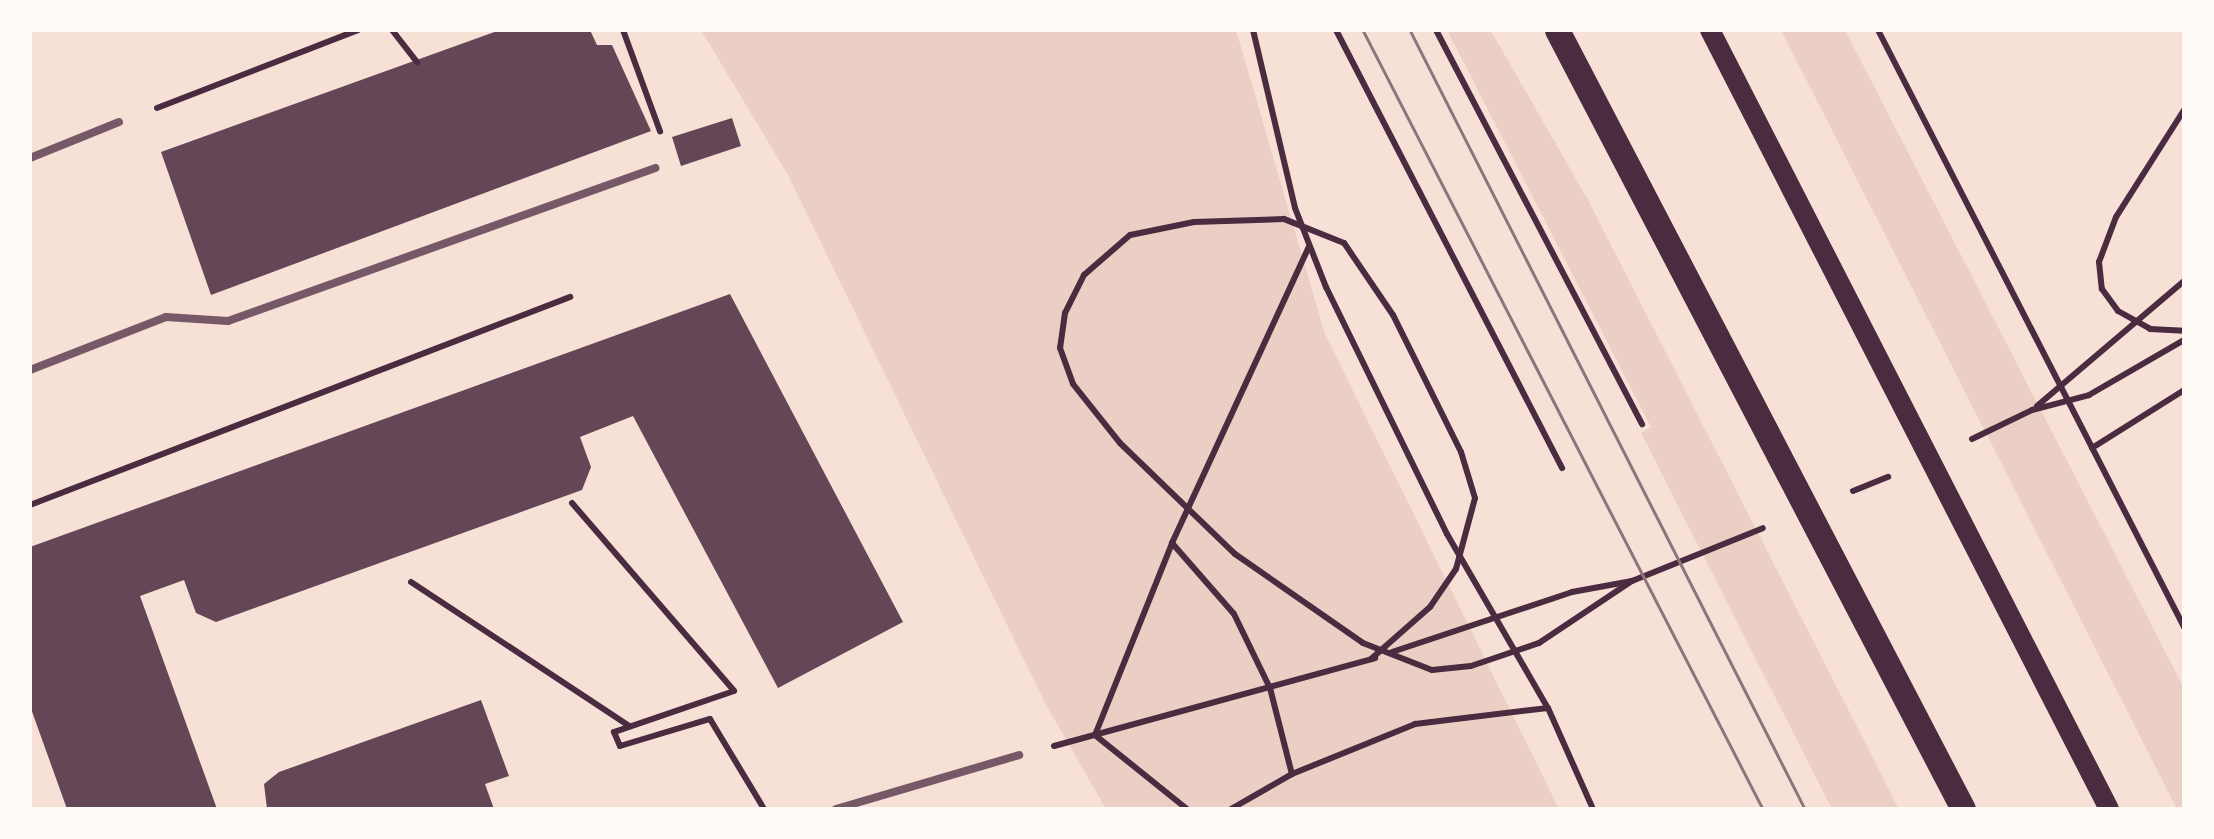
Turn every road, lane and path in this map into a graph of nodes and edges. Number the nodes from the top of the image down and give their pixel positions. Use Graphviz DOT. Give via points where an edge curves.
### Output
graph roads {
  1 [pos="358,30"];
  2 [pos="392,30"];
  3 [pos="622,30"];
  4 [pos="1253,30"];
  5 [pos="1336,30"];
  6 [pos="1436,30"];
  7 [pos="1557,30"];
  8 [pos="1710,30"];
  9 [pos="1878,30"];
  10 [pos="416,62"];
  11 [pos="2184,110"];
  12 [pos="119,122"];
  13 [pos="30,158"];
  14 [pos="655,168"];
  15 [pos="1310,246"];
  16 [pos="2184,281"];
  17 [pos="570,297"];
  18 [pos="2184,331"];
  19 [pos="2184,340"];
  20 [pos="30,370"];
  21 [pos="2184,390"];
  22 [pos="1642,424"];
  23 [pos="2092,448"];
  24 [pos="1562,468"];
  25 [pos="572,503"];
  26 [pos="30,505"];
  27 [pos="1172,543"];
  28 [pos="411,582"];
  29 [pos="2184,626"];
  30 [pos="1371,659"];
  31 [pos="1270,688"];
  32 [pos="1548,708"];
  33 [pos="630,726"];
  34 [pos="1095,735"];
  35 [pos="1020,756"];
  36 [pos="1292,774"];
  37 [pos="764,809"];
  38 [pos="836,809"];
  39 [pos="1187,809"];
  40 [pos="1232,809"];
  41 [pos="1593,809"];
  42 [pos="1963,809"];
  43 [pos="2110,809"];
  1 -- 12 [label="path"];
  2 -- 10 [label="path"];
  3 -- 14 [label="path" via="662,121"];
  4 -- 15 [label="path" via="1294,208"];
  5 -- 24 [label="path"];
  6 -- 22 [label="path"];
  7 -- 42 [label="main road"];
  8 -- 43 [label="main road"];
  9 -- 23 [label="path"];
  11 -- 18 [label="path" via="2116,217 2099,262 2102,288 2118,311 2150,329"];
  12 -- 13 [label="lane"];
  14 -- 20 [label="lane" via="228,320 166,318"];
  15 -- 27 [label="path"];
  15 -- 32 [label="path" via="1447,534"];
  16 -- 19 [label="path" via="2032,410 2089,395"];
  17 -- 26 [label="path"];
  21 -- 23 [label="path"];
  23 -- 29 [label="path"];
  25 -- 33 [label="path" via="734,691"];
  27 -- 31 [label="path" via="1234,614"];
  27 -- 34 [label="path"];
  28 -- 33 [label="path"];
  30 -- 30 [label="path" via="1387,654 1403,648 1485,620 1572,592 1632,581 1539,643 1471,666 1432,670 1398,656 1380,650 1363,643 1347,632 1235,554 1120,443 1073,384 1060,348 1065,313 1084,275 1130,235 1194,222 1284,219 1344,243 1393,314 1460,452 1475,498 1456,569 1430,607 1386,646"];
  30 -- 31 [label="path"];
  31 -- 34 [label="path"];
  31 -- 36 [label="path"];
  32 -- 36 [label="path" via="1414,724"];
  32 -- 41 [label="path"];
  33 -- 37 [label="path" via="614,732 620,746 710,719"];
  34 -- 35 [label="path"];
  34 -- 39 [label="path"];
  35 -- 38 [label="lane"];
  36 -- 40 [label="path"];
}
